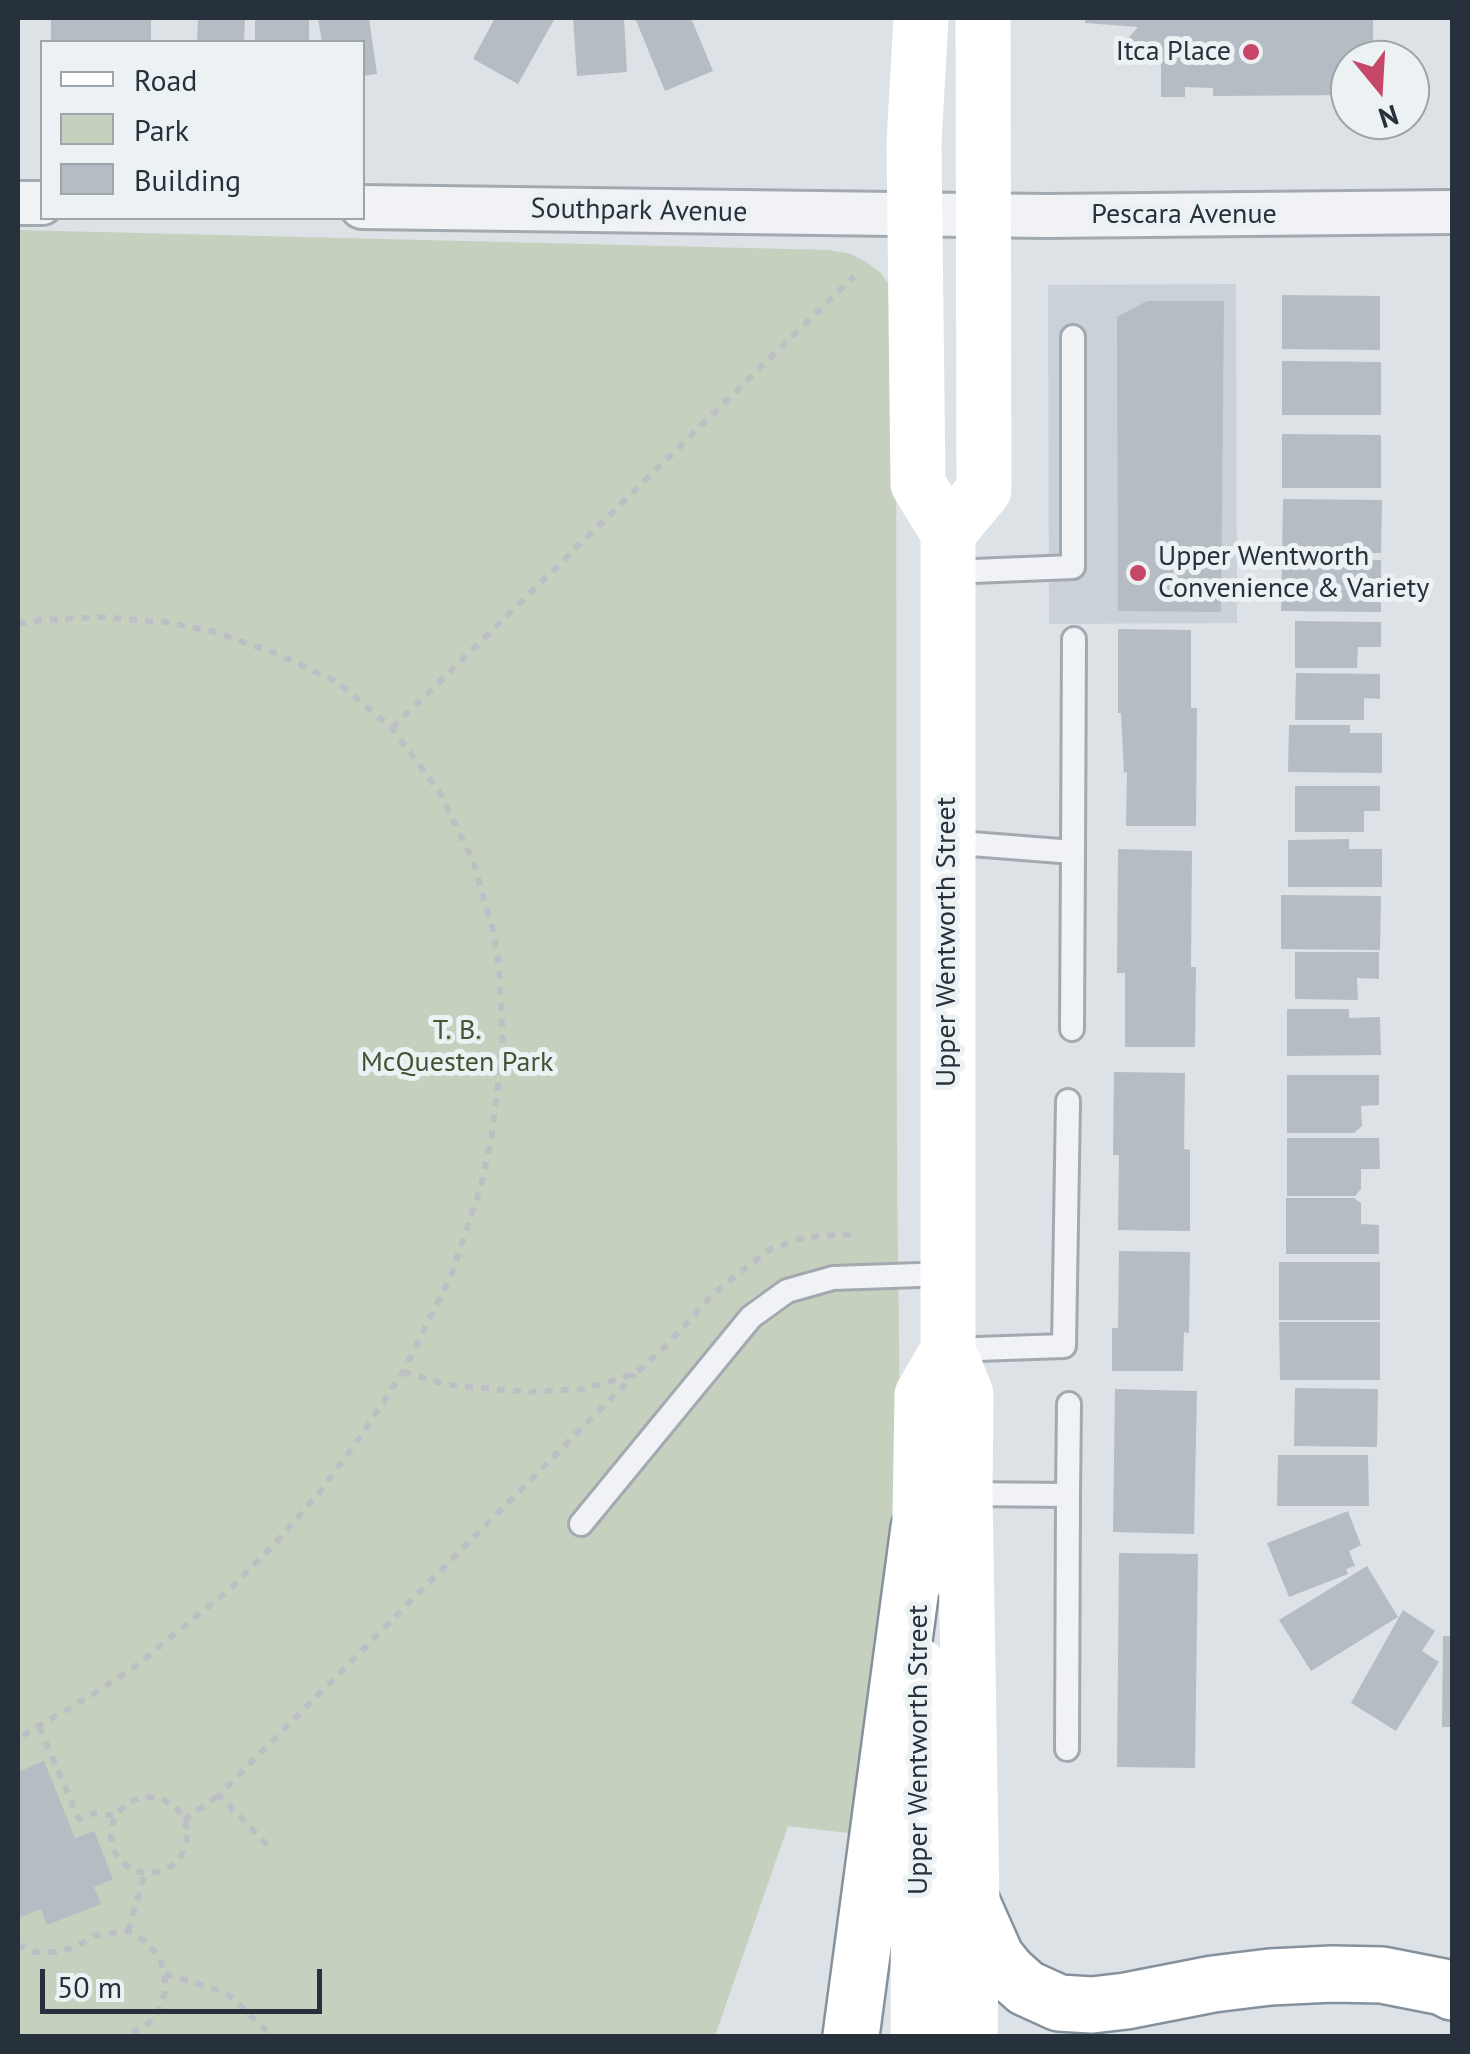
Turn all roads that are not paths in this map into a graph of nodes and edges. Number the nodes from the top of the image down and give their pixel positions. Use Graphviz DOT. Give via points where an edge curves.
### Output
graph roads {
  1 [pos="921,18"];
  2 [pos="983,18"];
  3 [pos="365,206"];
  4 [pos="1452,212"];
  5 [pos="915,215"];
  6 [pos="984,216"];
  7 [pos="1072,337"];
  8 [pos="948,552"];
  9 [pos="1074,639"];
  10 [pos="946,842"];
  11 [pos="1073,852"];
  12 [pos="1072,1029"];
  13 [pos="1068,1101"];
  14 [pos="948,1274"];
  15 [pos="948,1350"];
  16 [pos="1069,1404"];
  17 [pos="965,1494"];
  18 [pos="1068,1496"];
  19 [pos="580,1524"];
  20 [pos="919,1528"];
  21 [pos="1067,1749"];
  22 [pos="972,1903"];
  23 [pos="1452,1992"];
  24 [pos="1452,2020"];
  25 [pos="851,2036"];
  26 [pos="918,2036"];
  27 [pos="970,2036"];
  28 [pos="1118,2036"];
  1 -- 5 [label="main road"];
  2 -- 6 [label="main road"];
  3 -- 5 [label="street, Southpark Avenue"];
  4 -- 6 [label="street, Pescara Avenue"];
  5 -- 6 [label="street, Pescara Avenue"];
  5 -- 8 [label="main road" via="918,484"];
  6 -- 8 [label="main road" via="984,490"];
  7 -- 8 [label="lane" via="1072,567"];
  8 -- 10 [label="main road, Upper Wentworth Street"];
  9 -- 11 [label="lane"];
  10 -- 11 [label="lane"];
  10 -- 14 [label="main road, Upper Wentworth Street"];
  11 -- 12 [label="lane"];
  13 -- 15 [label="lane" via="1064,1346"];
  14 -- 15 [label="main road, Upper Wentworth Street"];
  14 -- 19 [label="lane" via="833,1278 786,1291 750,1318"];
  15 -- 17 [label="main road, Upper Wentworth Street" via="966,1394"];
  15 -- 20 [label="main road, Upper Wentworth Street" via="922,1394"];
  16 -- 18 [label="lane"];
  17 -- 18 [label="lane"];
  17 -- 22 [label="main road, Upper Wentworth Street"];
  18 -- 21 [label="lane"];
  20 -- 25 [label="main road"];
  20 -- 26 [label="main road, Upper Wentworth Street"];
  22 -- 23 [label="main road" via="1008,1972 1060,2002 1092,2005 1270,1976 1332,1974 1382,1975"];
  22 -- 27 [label="main road, Upper Wentworth Street"];
  24 -- 28 [label="main road" via="1344,2005 1264,2009"];
}
